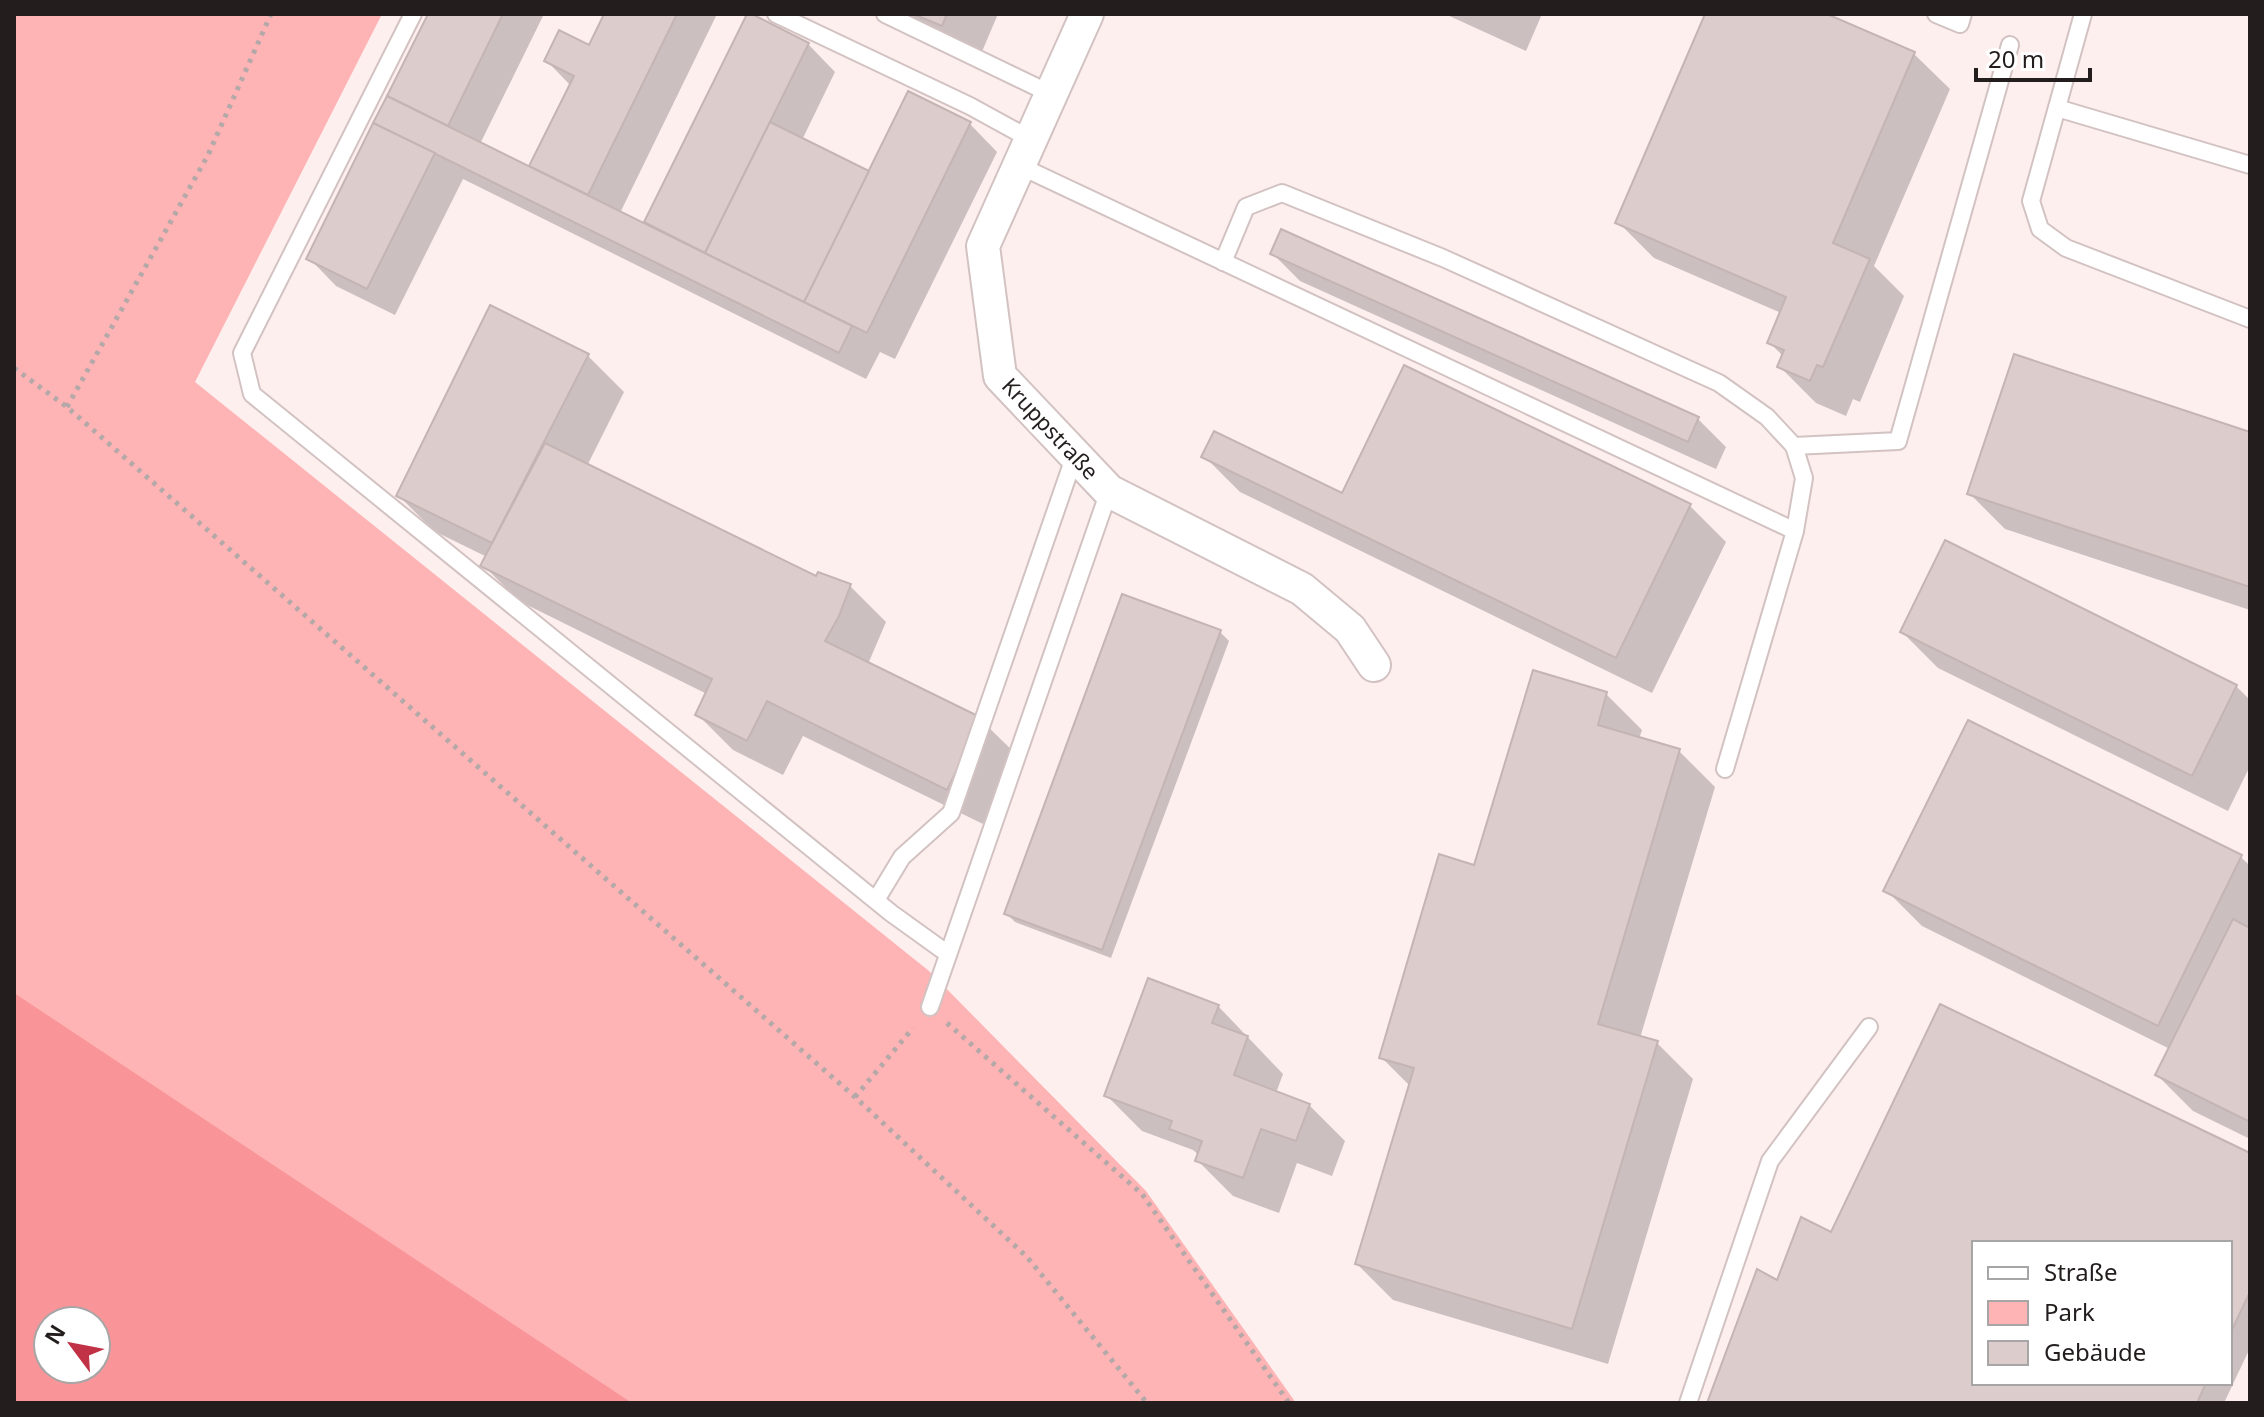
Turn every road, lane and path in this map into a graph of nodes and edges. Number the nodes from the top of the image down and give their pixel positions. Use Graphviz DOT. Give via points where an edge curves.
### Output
graph roads {
  1 [pos="271,14"];
  2 [pos="413,14"];
  3 [pos="776,14"];
  4 [pos="885,14"];
  5 [pos="1087,14"];
  6 [pos="1936,14"];
  7 [pos="1963,14"];
  8 [pos="2083,14"];
  9 [pos="2010,45"];
  10 [pos="1051,94"];
  11 [pos="2057,108"];
  12 [pos="1026,153"];
  13 [pos="2250,165"];
  14 [pos="1223,262"];
  15 [pos="2250,319"];
  16 [pos="14,368"];
  17 [pos="67,407"];
  18 [pos="1794,446"];
  19 [pos="1075,455"];
  20 [pos="1109,491"];
  21 [pos="1795,531"];
  22 [pos="1374,665"];
  23 [pos="1725,769"];
  24 [pos="876,900"];
  25 [pos="948,954"];
  26 [pos="930,1007"];
  27 [pos="1869,1027"];
  28 [pos="855,1097"];
  29 [pos="1147,1403"];
  30 [pos="1289,1403"];
  31 [pos="1688,1403"];
  1 -- 17 [label="path" via="208,155"];
  2 -- 24 [label="lane" via="242,353 252,394"];
  3 -- 12 [label="lane" via="970,106"];
  4 -- 10 [label="lane"];
  5 -- 10 [label="street, Kruppstraße"];
  6 -- 7 [label="lane" via="1960,24"];
  8 -- 11 [label="lane"];
  9 -- 18 [label="lane" via="1898,441"];
  10 -- 12 [label="street, Kruppstraße"];
  11 -- 13 [label="lane"];
  11 -- 15 [label="lane" via="2031,201 2040,229 2066,248"];
  12 -- 14 [label="lane"];
  12 -- 19 [label="street, Kruppstraße" via="983,246 1000,376"];
  14 -- 18 [label="lane" via="1246,207 1282,193 1443,258 1719,383 1767,417"];
  14 -- 21 [label="lane"];
  16 -- 17 [label="path"];
  17 -- 28 [label="path"];
  18 -- 21 [label="lane" via="1804,478"];
  19 -- 20 [label="street, Kruppstraße"];
  19 -- 24 [label="lane" via="951,813 902,857"];
  20 -- 22 [label="street, Kruppstraße" via="1302,589 1350,629"];
  20 -- 25 [label="lane"];
  21 -- 23 [label="lane"];
  24 -- 25 [label="lane"];
  25 -- 26 [label="lane"];
  26 -- 28 [label="path"];
  26 -- 30 [label="path" via="1142,1194"];
  27 -- 31 [label="lane" via="1770,1161"];
  28 -- 29 [label="path" via="1027,1257"];
}
